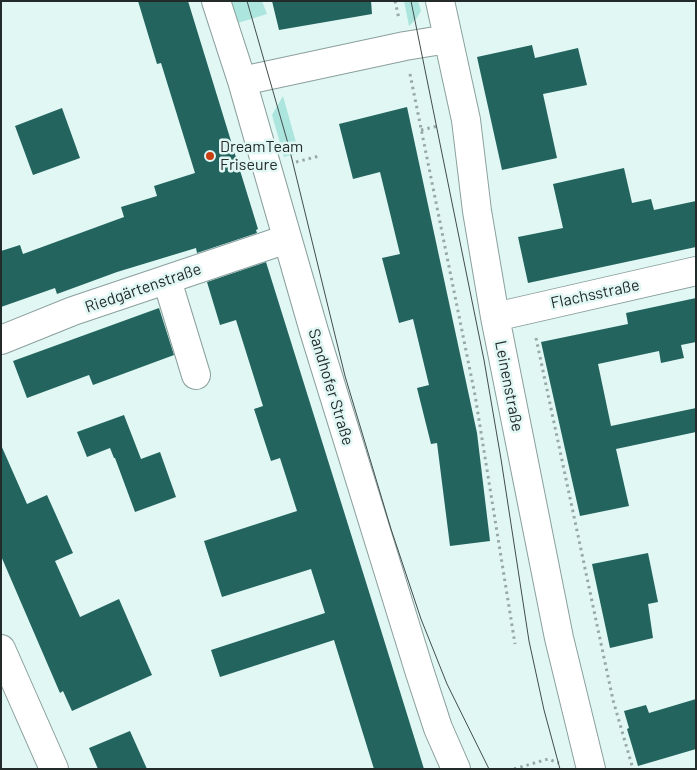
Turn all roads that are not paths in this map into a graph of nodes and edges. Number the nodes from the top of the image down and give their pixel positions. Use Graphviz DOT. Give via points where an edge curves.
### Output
graph roads {
  1 [pos="216,1"];
  2 [pos="440,1"];
  3 [pos="448,39"];
  4 [pos="242,81"];
  5 [pos="287,239"];
  6 [pos="696,271"];
  7 [pos="167,280"];
  8 [pos="495,317"];
  9 [pos="1,340"];
  10 [pos="196,375"];
  11 [pos="1,649"];
  12 [pos="54,769"];
  13 [pos="456,769"];
  14 [pos="591,769"];
  1 -- 4 [label="street, Sandhofer Straße"];
  2 -- 3 [label="street, Leinenstraße"];
  3 -- 4 [label="street"];
  3 -- 8 [label="street, Leinenstraße" via="466,120"];
  4 -- 5 [label="street, Sandhofer Straße"];
  5 -- 7 [label="street, Riedgärtenstraße"];
  5 -- 13 [label="street, Sandhofer Straße" via="420,673"];
  6 -- 8 [label="street, Flachsstraße"];
  7 -- 9 [label="street, Riedgärtenstraße" via="73,311"];
  7 -- 10 [label="street"];
  8 -- 14 [label="street, Leinenstraße" via="559,638"];
  11 -- 12 [label="street"];
}
